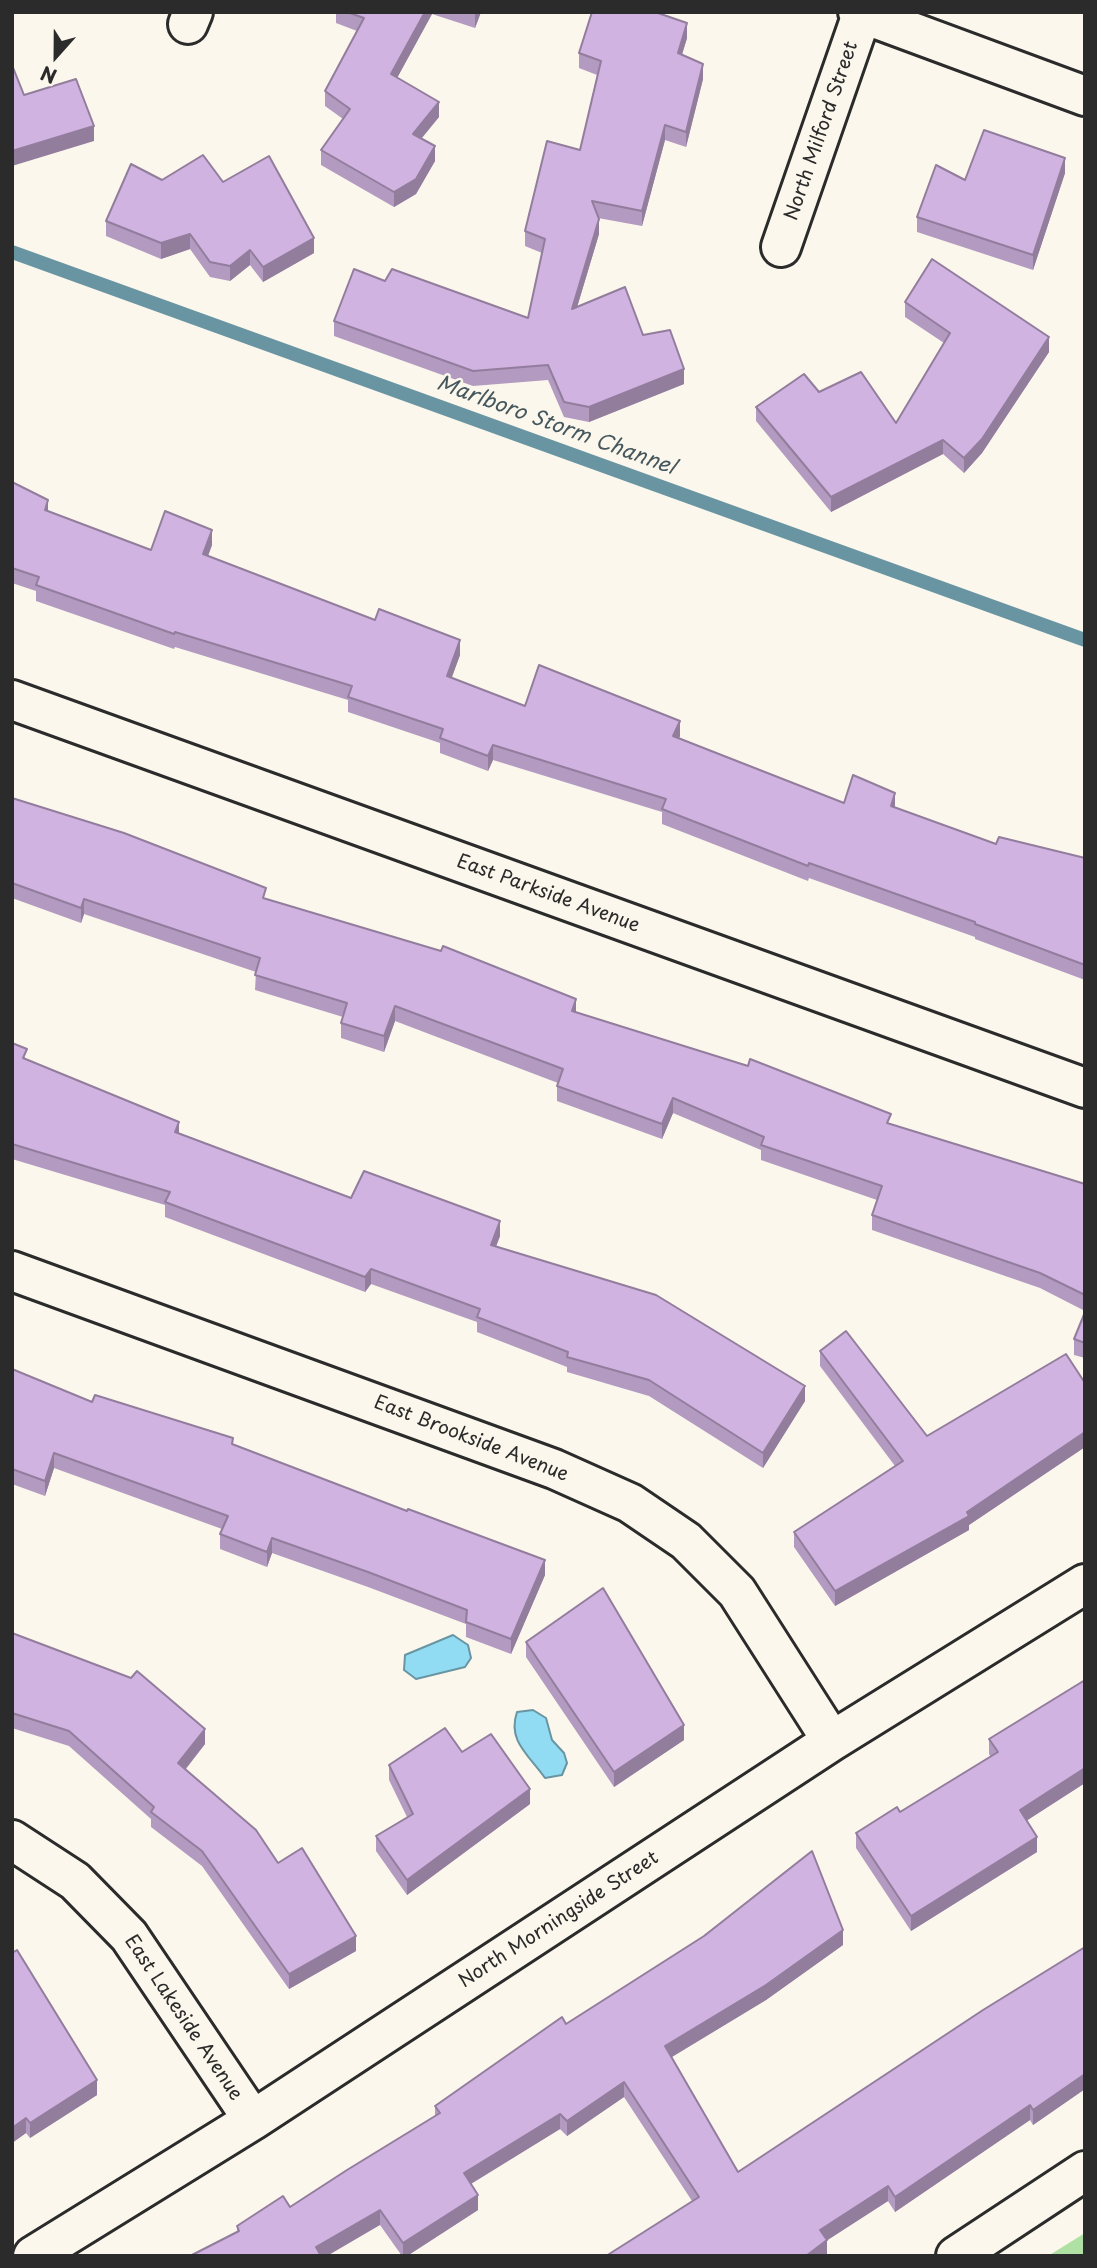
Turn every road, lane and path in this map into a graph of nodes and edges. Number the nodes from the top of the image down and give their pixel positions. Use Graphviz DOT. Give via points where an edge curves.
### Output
graph roads {
  1 [pos="860,13"];
  2 [pos="1085,96"];
  3 [pos="781,247"];
  4 [pos="12,700"];
  5 [pos="1085,1088"];
  6 [pos="12,1271"];
  7 [pos="1085,1584"];
  8 [pos="832,1741"];
  9 [pos="12,1840"];
  10 [pos="253,2120"];
  11 [pos="1085,2171"];
  12 [pos="33,2256"];
  13 [pos="956,2256"];
  1 -- 2 [label="street"];
  1 -- 3 [label="street, North Milford Street"];
  4 -- 5 [label="street, East Parkside Avenue"];
  6 -- 8 [label="street, East Brookside Avenue" via="554,1469 630,1503 686,1541 737,1592"];
  7 -- 8 [label="street, North Morningside Street"];
  8 -- 10 [label="street, North Morningside Street"];
  9 -- 10 [label="street, East Lakeside Avenue" via="75,1881 129,1936"];
  10 -- 12 [label="street, North Morningside Street"];
  11 -- 13 [label="street"];
}
